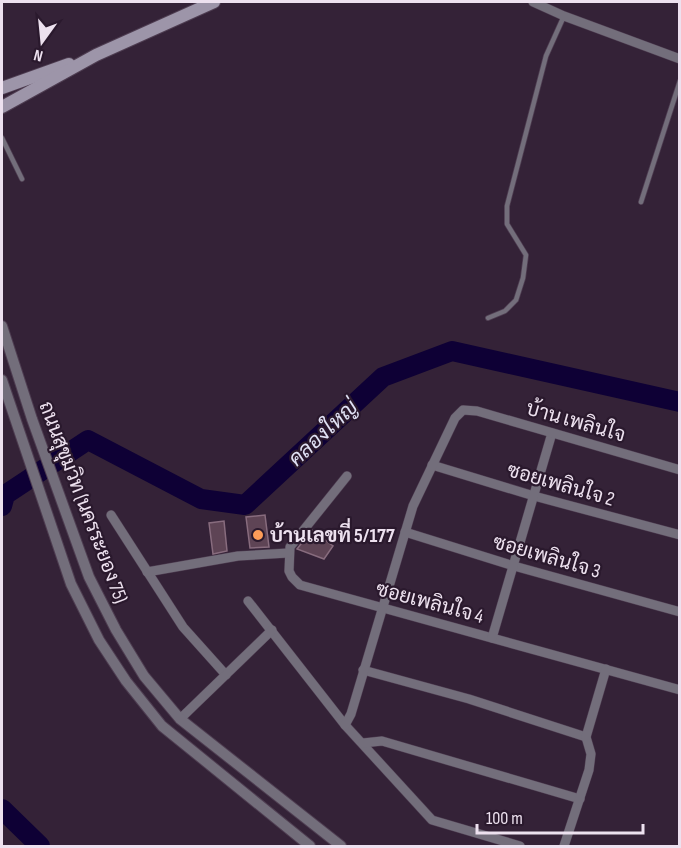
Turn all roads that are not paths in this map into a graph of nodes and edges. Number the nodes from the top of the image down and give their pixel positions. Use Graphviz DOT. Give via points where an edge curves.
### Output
graph roads {
  1 [pos="214,2"];
  2 [pos="533,2"];
  3 [pos="564,16"];
  4 [pos="96,55"];
  5 [pos="680,59"];
  6 [pos="680,81"];
  7 [pos="2,88"];
  8 [pos="2,107"];
  9 [pos="2,138"];
  10 [pos="22,179"];
  11 [pos="641,202"];
  12 [pos="488,318"];
  13 [pos="2,326"];
  14 [pos="2,380"];
  15 [pos="552,433"];
  16 [pos="432,465"];
  17 [pos="680,470"];
  18 [pos="347,476"];
  19 [pos="534,496"];
  20 [pos="111,515"];
  21 [pos="405,532"];
  22 [pos="680,536"];
  23 [pos="288,553"];
  24 [pos="514,566"];
  25 [pos="147,572"];
  26 [pos="248,601"];
  27 [pos="382,608"];
  28 [pos="680,612"];
  29 [pos="272,630"];
  30 [pos="492,638"];
  31 [pos="606,669"];
  32 [pos="363,670"];
  33 [pos="226,675"];
  34 [pos="680,690"];
  35 [pos="180,718"];
  36 [pos="345,725"];
  37 [pos="586,737"];
  38 [pos="363,743"];
  39 [pos="579,799"];
  40 [pos="310,846"];
  41 [pos="339,846"];
  42 [pos="520,846"];
  43 [pos="564,846"];
  1 -- 4 [label="main road"];
  2 -- 3 [label="street"];
  3 -- 5 [label="street"];
  3 -- 12 [label="lane" via="546,56 507,206 507,224 526,255 523,278 516,300 505,311"];
  4 -- 7 [label="main road"];
  4 -- 8 [label="main road"];
  6 -- 11 [label="lane"];
  9 -- 10 [label="lane"];
  13 -- 35 [label="street, ถนนสุขุมวิท (นครระยอง 75)" via="89,577 144,676"];
  14 -- 40 [label="street, ถนนสุขุมวิท (นครระยอง 75)" via="71,584 99,640 126,681 162,726"];
  15 -- 16 [label="street, บ้าน เพลินใจ" via="462,410"];
  15 -- 17 [label="street, บ้าน เพลินใจ"];
  15 -- 19 [label="street"];
  16 -- 19 [label="street, ซอยเพลินใจ 2"];
  16 -- 21 [label="street"];
  18 -- 23 [label="street"];
  19 -- 22 [label="street, ซอยเพลินใจ 2"];
  19 -- 24 [label="street"];
  20 -- 25 [label="street"];
  21 -- 24 [label="street, ซอยเพลินใจ 3"];
  21 -- 27 [label="street"];
  23 -- 25 [label="street" via="238,556"];
  23 -- 27 [label="street, ซอยเพลินใจ 4" via="289,571 300,585"];
  24 -- 28 [label="street, ซอยเพลินใจ 3"];
  24 -- 30 [label="street"];
  25 -- 33 [label="street" via="183,627"];
  26 -- 29 [label="street"];
  27 -- 30 [label="street, ซอยเพลินใจ 4"];
  27 -- 32 [label="street"];
  29 -- 33 [label="street"];
  29 -- 36 [label="street"];
  30 -- 31 [label="street, ซอยเพลินใจ 4"];
  31 -- 34 [label="street, ซอยเพลินใจ 4"];
  31 -- 37 [label="street"];
  32 -- 36 [label="street"];
  32 -- 37 [label="street"];
  33 -- 35 [label="street"];
  35 -- 41 [label="street, ถนนสุขุมวิท (นครระยอง 75)"];
  36 -- 38 [label="street"];
  37 -- 39 [label="street" via="591,760"];
  38 -- 39 [label="street" via="381,741"];
  38 -- 42 [label="street" via="432,820"];
  39 -- 43 [label="street"];
}
